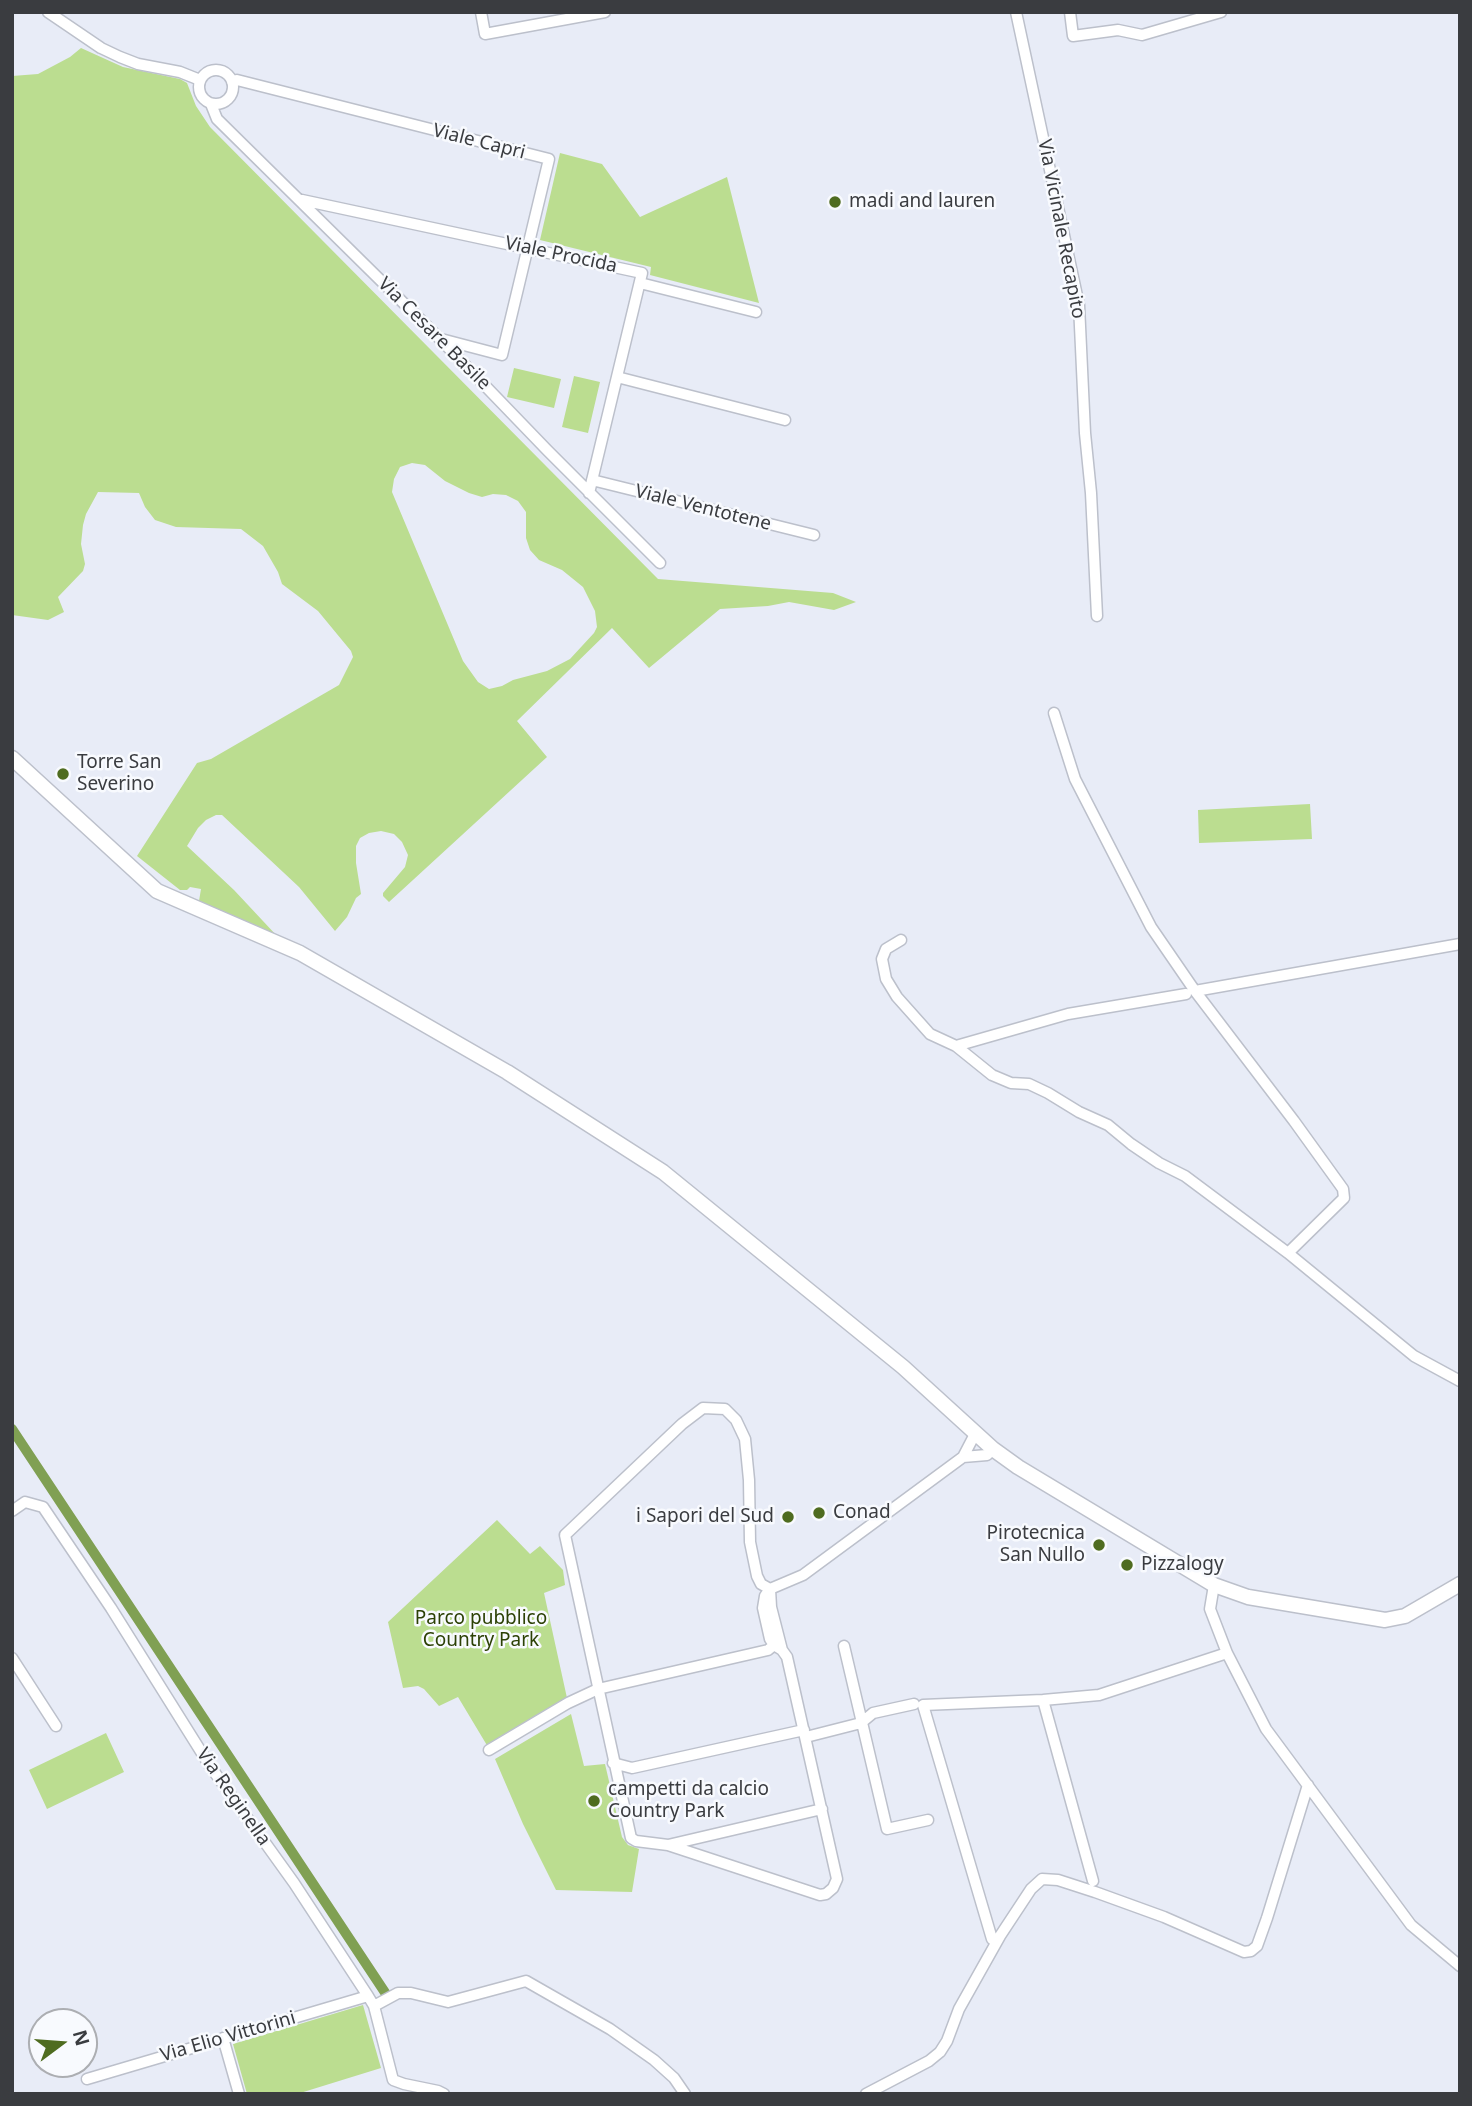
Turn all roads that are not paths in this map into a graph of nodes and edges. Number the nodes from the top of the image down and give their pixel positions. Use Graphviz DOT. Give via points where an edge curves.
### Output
graph roads {
  1 [pos="48,12"];
  2 [pos="481,12"];
  3 [pos="605,12"];
  4 [pos="1016,12"];
  5 [pos="1070,12"];
  6 [pos="1221,12"];
  7 [pos="200,80"];
  8 [pos="232,82"];
  9 [pos="211,104"];
  10 [pos="300,200"];
  11 [pos="528,248"];
  12 [pos="640,283"];
  13 [pos="756,312"];
  14 [pos="440,339"];
  15 [pos="617,377"];
  16 [pos="785,420"];
  17 [pos="592,480"];
  18 [pos="589,493"];
  19 [pos="814,535"];
  20 [pos="660,563"];
  21 [pos="1097,616"];
  22 [pos="1054,713"];
  23 [pos="12,758"];
  24 [pos="901,940"];
  25 [pos="1460,944"];
  26 [pos="1190,993"];
  27 [pos="956,1046"];
  28 [pos="1288,1253"];
  29 [pos="1460,1381"];
  30 [pos="975,1434"];
  31 [pos="993,1449"];
  32 [pos="963,1457"];
  33 [pos="12,1511"];
  34 [pos="1460,1584"];
  35 [pos="1214,1585"];
  36 [pos="770,1590"];
  37 [pos="844,1646"];
  38 [pos="778,1648"];
  39 [pos="1227,1653"];
  40 [pos="12,1658"];
  41 [pos="598,1689"];
  42 [pos="1043,1700"];
  43 [pos="914,1704"];
  44 [pos="861,1723"];
  45 [pos="56,1726"];
  46 [pos="805,1734"];
  47 [pos="489,1751"];
  48 [pos="613,1763"];
  49 [pos="1308,1785"];
  50 [pos="822,1809"];
  51 [pos="928,1820"];
  52 [pos="668,1844"];
  53 [pos="1093,1881"];
  54 [pos="992,1939"];
  55 [pos="1460,1966"];
  56 [pos="375,2002"];
  57 [pos="223,2038"];
  58 [pos="88,2079"];
  59 [pos="240,2094"];
  60 [pos="444,2094"];
  61 [pos="685,2094"];
  62 [pos="866,2094"];
  1 -- 7 [label="street" via="120,57"];
  2 -- 3 [label="street" via="485,34"];
  4 -- 21 [label="street, Via Vicinale Recapito" via="1079,305"];
  5 -- 6 [label="street" via="1073,36 1118,30 1142,35"];
  7 -- 8 [label="street" via="217,70"];
  7 -- 9 [label="street" via="201,97"];
  8 -- 9 [label="street" via="226,101"];
  8 -- 11 [label="street, Viale Capri" via="550,159"];
  9 -- 10 [label="street, Via Cesare Basile" via="217,119"];
  10 -- 11 [label="street, Viale Procida"];
  10 -- 14 [label="street, Via Cesare Basile"];
  11 -- 12 [label="street, Viale Procida" via="642,273"];
  11 -- 14 [label="street, Viale Capri" via="502,355"];
  12 -- 13 [label="street"];
  12 -- 15 [label="street, Viale Procida"];
  14 -- 18 [label="street, Via Cesare Basile"];
  15 -- 16 [label="street"];
  15 -- 17 [label="street, Viale Procida"];
  17 -- 18 [label="street, Viale Procida"];
  17 -- 19 [label="street, Viale Ventotene"];
  18 -- 20 [label="street, Via Cesare Basile"];
  22 -- 26 [label="street" via="1075,779"];
  23 -- 30 [label="street" via="158,891 300,953 507,1072 663,1172 902,1367"];
  24 -- 27 [label="street" via="886,949 882,959 886,979 930,1034"];
  25 -- 26 [label="street"];
  26 -- 27 [label="street" via="1068,1014"];
  26 -- 28 [label="street" via="1343,1189 1344,1198"];
  27 -- 28 [label="street" via="992,1075 1029,1084 1108,1125"];
  28 -- 29 [label="street" via="1414,1356"];
  30 -- 31 [label="street"];
  30 -- 32 [label="street"];
  31 -- 32 [label="street" via="987,1455"];
  31 -- 35 [label="street"];
  32 -- 36 [label="street" via="803,1574"];
  33 -- 56 [label="street, Via Reginella" via="25,1502 43,1507 210,1766"];
  34 -- 35 [label="street" via="1405,1616 1385,1620 1248,1597"];
  35 -- 39 [label="street" via="1210,1609"];
  36 -- 38 [label="street"];
  36 -- 41 [label="street" via="757,1576 750,1542 744,1439 725,1409 704,1408 565,1535"];
  37 -- 44 [label="street"];
  38 -- 41 [label="street"];
  38 -- 46 [label="street" via="787,1657"];
  39 -- 42 [label="street" via="1099,1695"];
  39 -- 49 [label="street" via="1266,1729"];
  40 -- 45 [label="street"];
  41 -- 47 [label="street"];
  41 -- 48 [label="street"];
  42 -- 53 [label="street"];
  42 -- 54 [label="street" via="923,1705"];
  43 -- 44 [label="street" via="873,1713"];
  44 -- 46 [label="street"];
  44 -- 51 [label="street" via="887,1829"];
  46 -- 48 [label="street" via="632,1768"];
  46 -- 50 [label="street"];
  48 -- 52 [label="street" via="631,1838"];
  49 -- 55 [label="street" via="1411,1926"];
  49 -- 62 [label="street" via="1267,1918 1251,1951 1095,1892 1042,1879 1000,1936 940,2052"];
  50 -- 52 [label="street"];
  50 -- 52 [label="street" via="837,1879 826,1894"];
  56 -- 57 [label="street, Via Elio Vittorini"];
  56 -- 60 [label="street, Via Reginella" via="393,2080"];
  56 -- 61 [label="street, Via Elio Vittorini" via="398,1993 448,2002 526,1981 654,2060"];
  57 -- 58 [label="street, Via Elio Vittorini"];
  57 -- 59 [label="street"];
}
